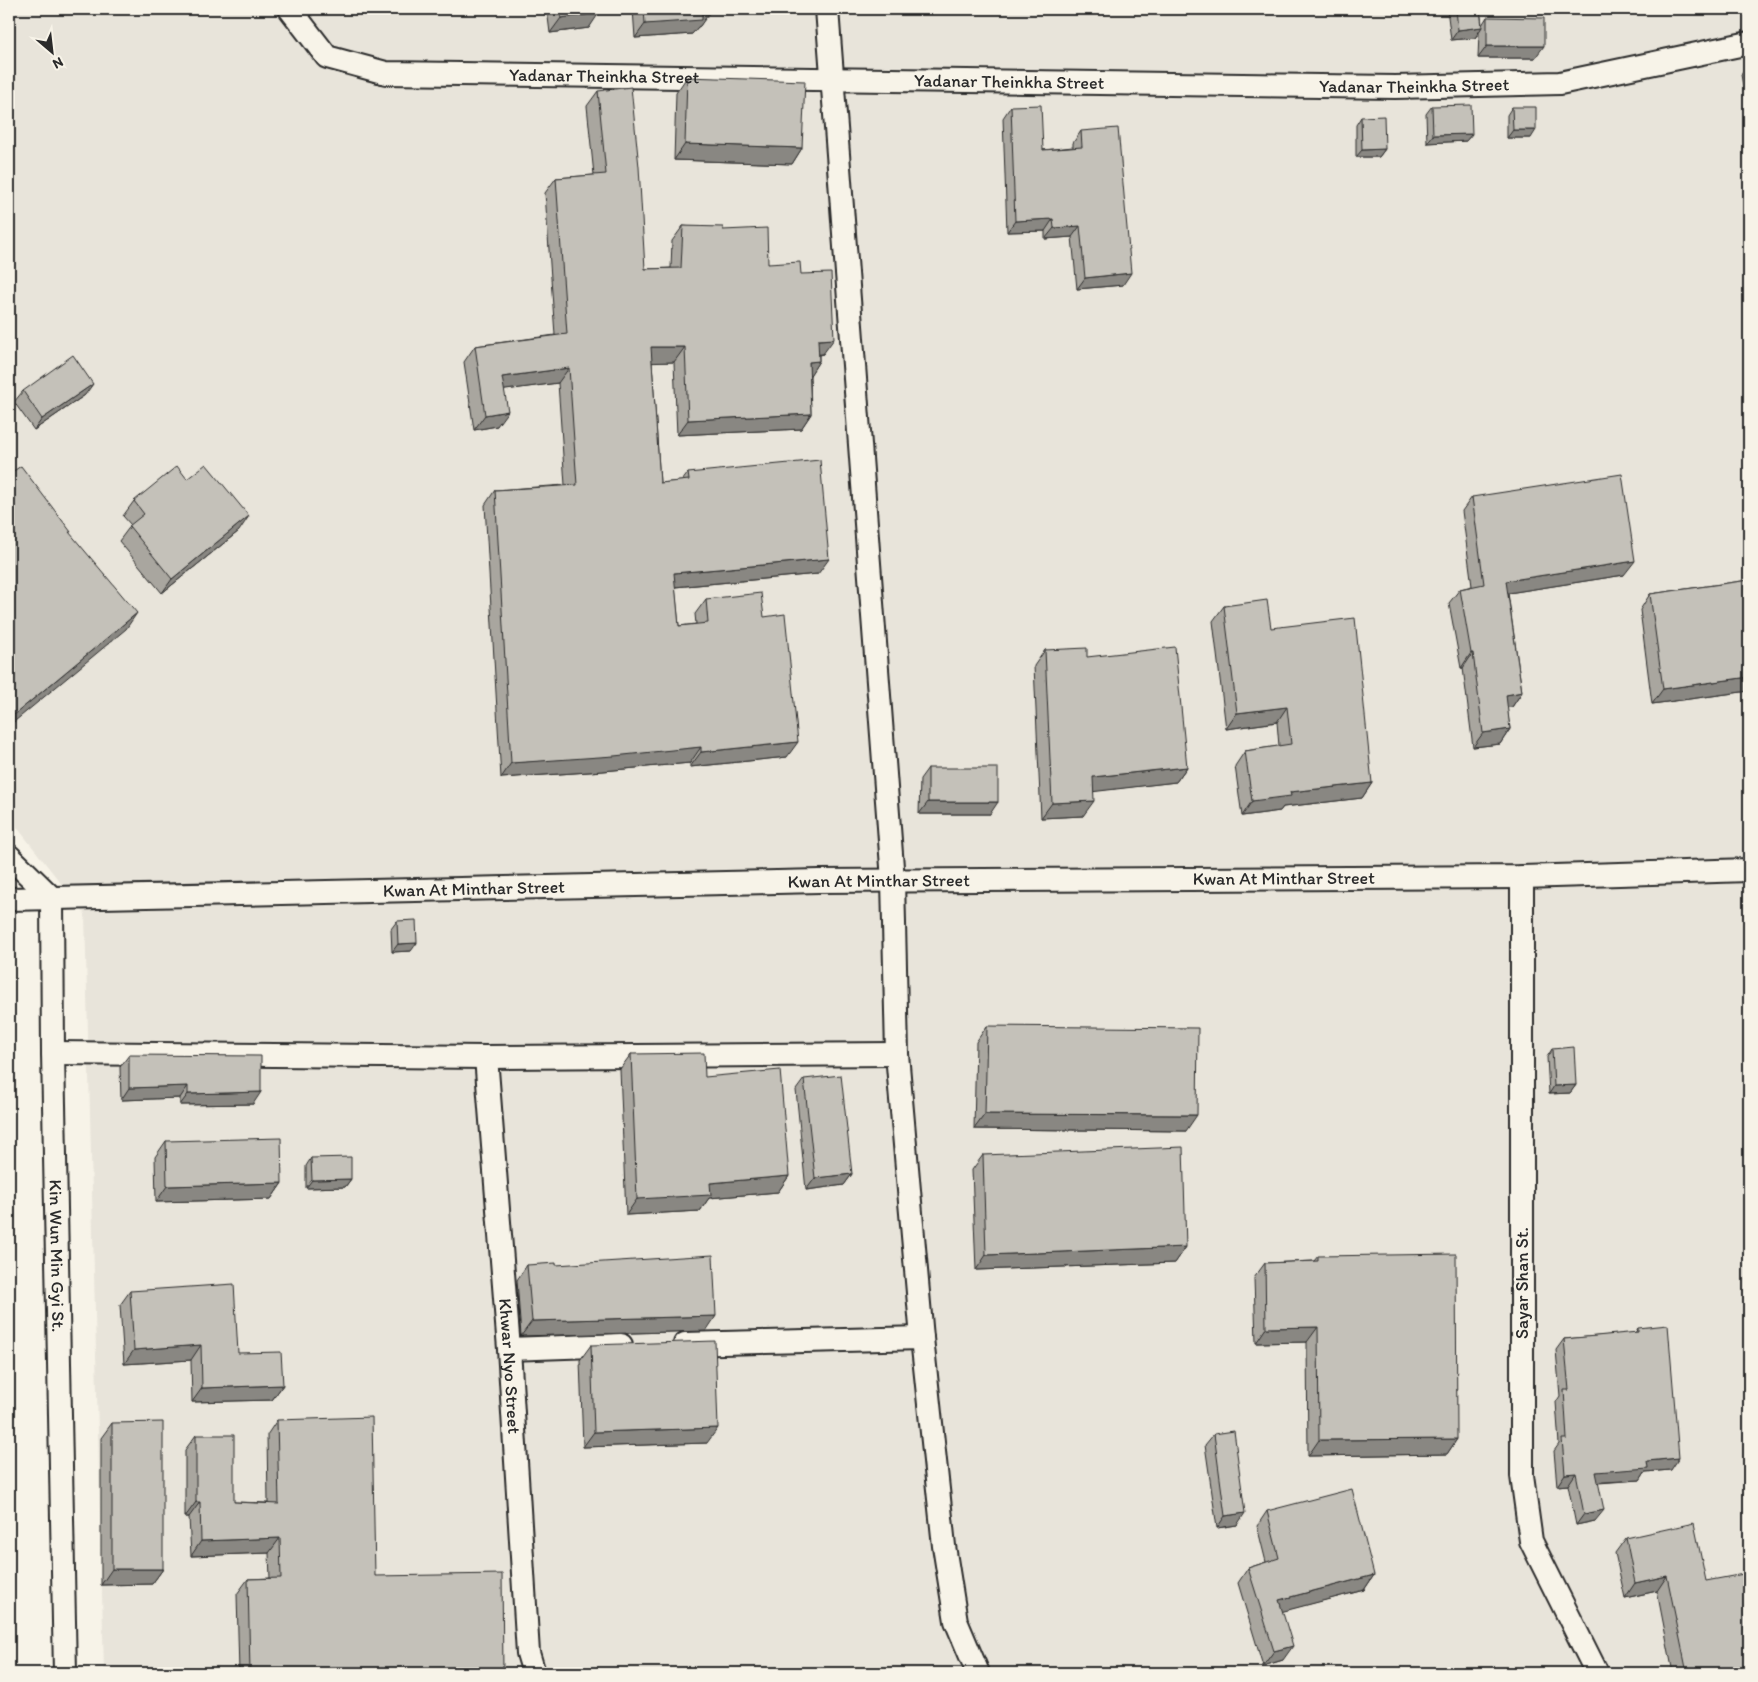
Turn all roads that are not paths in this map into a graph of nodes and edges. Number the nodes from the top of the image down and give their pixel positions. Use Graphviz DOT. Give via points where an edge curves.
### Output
graph roads {
  1 [pos="290,9"];
  2 [pos="827,9"];
  3 [pos="1749,43"];
  4 [pos="833,79"];
  5 [pos="9,856"];
  6 [pos="1749,870"];
  7 [pos="1522,876"];
  8 [pos="893,880"];
  9 [pos="52,898"];
  10 [pos="9,899"];
  11 [pos="53,1053"];
  12 [pos="897,1054"];
  13 [pos="486,1057"];
  14 [pos="922,1338"];
  15 [pos="667,1344"];
  16 [pos="638,1345"];
  17 [pos="509,1349"];
  18 [pos="65,1673"];
  19 [pos="534,1673"];
  20 [pos="978,1673"];
  21 [pos="1597,1673"];
  1 -- 4 [label="street, Yadanar Theinkha Street" via="327,57 386,73"];
  2 -- 4 [label="street"];
  3 -- 4 [label="street, Yadanar Theinkha Street" via="1560,83 1395,87"];
  4 -- 8 [label="street"];
  5 -- 9 [label="street"];
  6 -- 7 [label="street, Kwan At Minthar Street"];
  7 -- 8 [label="street, Kwan At Minthar Street"];
  7 -- 21 [label="street, Sayar Shan St." via="1522,1476 1531,1541"];
  8 -- 9 [label="street, Kwan At Minthar Street"];
  8 -- 12 [label="street"];
  9 -- 10 [label="street, Kwan At Minthar Street"];
  9 -- 11 [label="street, Kin Wun Min Gyi St."];
  11 -- 13 [label="street"];
  11 -- 18 [label="street, Kin Wun Min Gyi St."];
  12 -- 13 [label="street"];
  12 -- 14 [label="street"];
  13 -- 17 [label="street, Khwar Nyo Street"];
  14 -- 15 [label="street"];
  14 -- 20 [label="street" via="944,1546 956,1621"];
  16 -- 17 [label="street"];
  17 -- 19 [label="street, Khwar Nyo Street" via="528,1653"];
}
